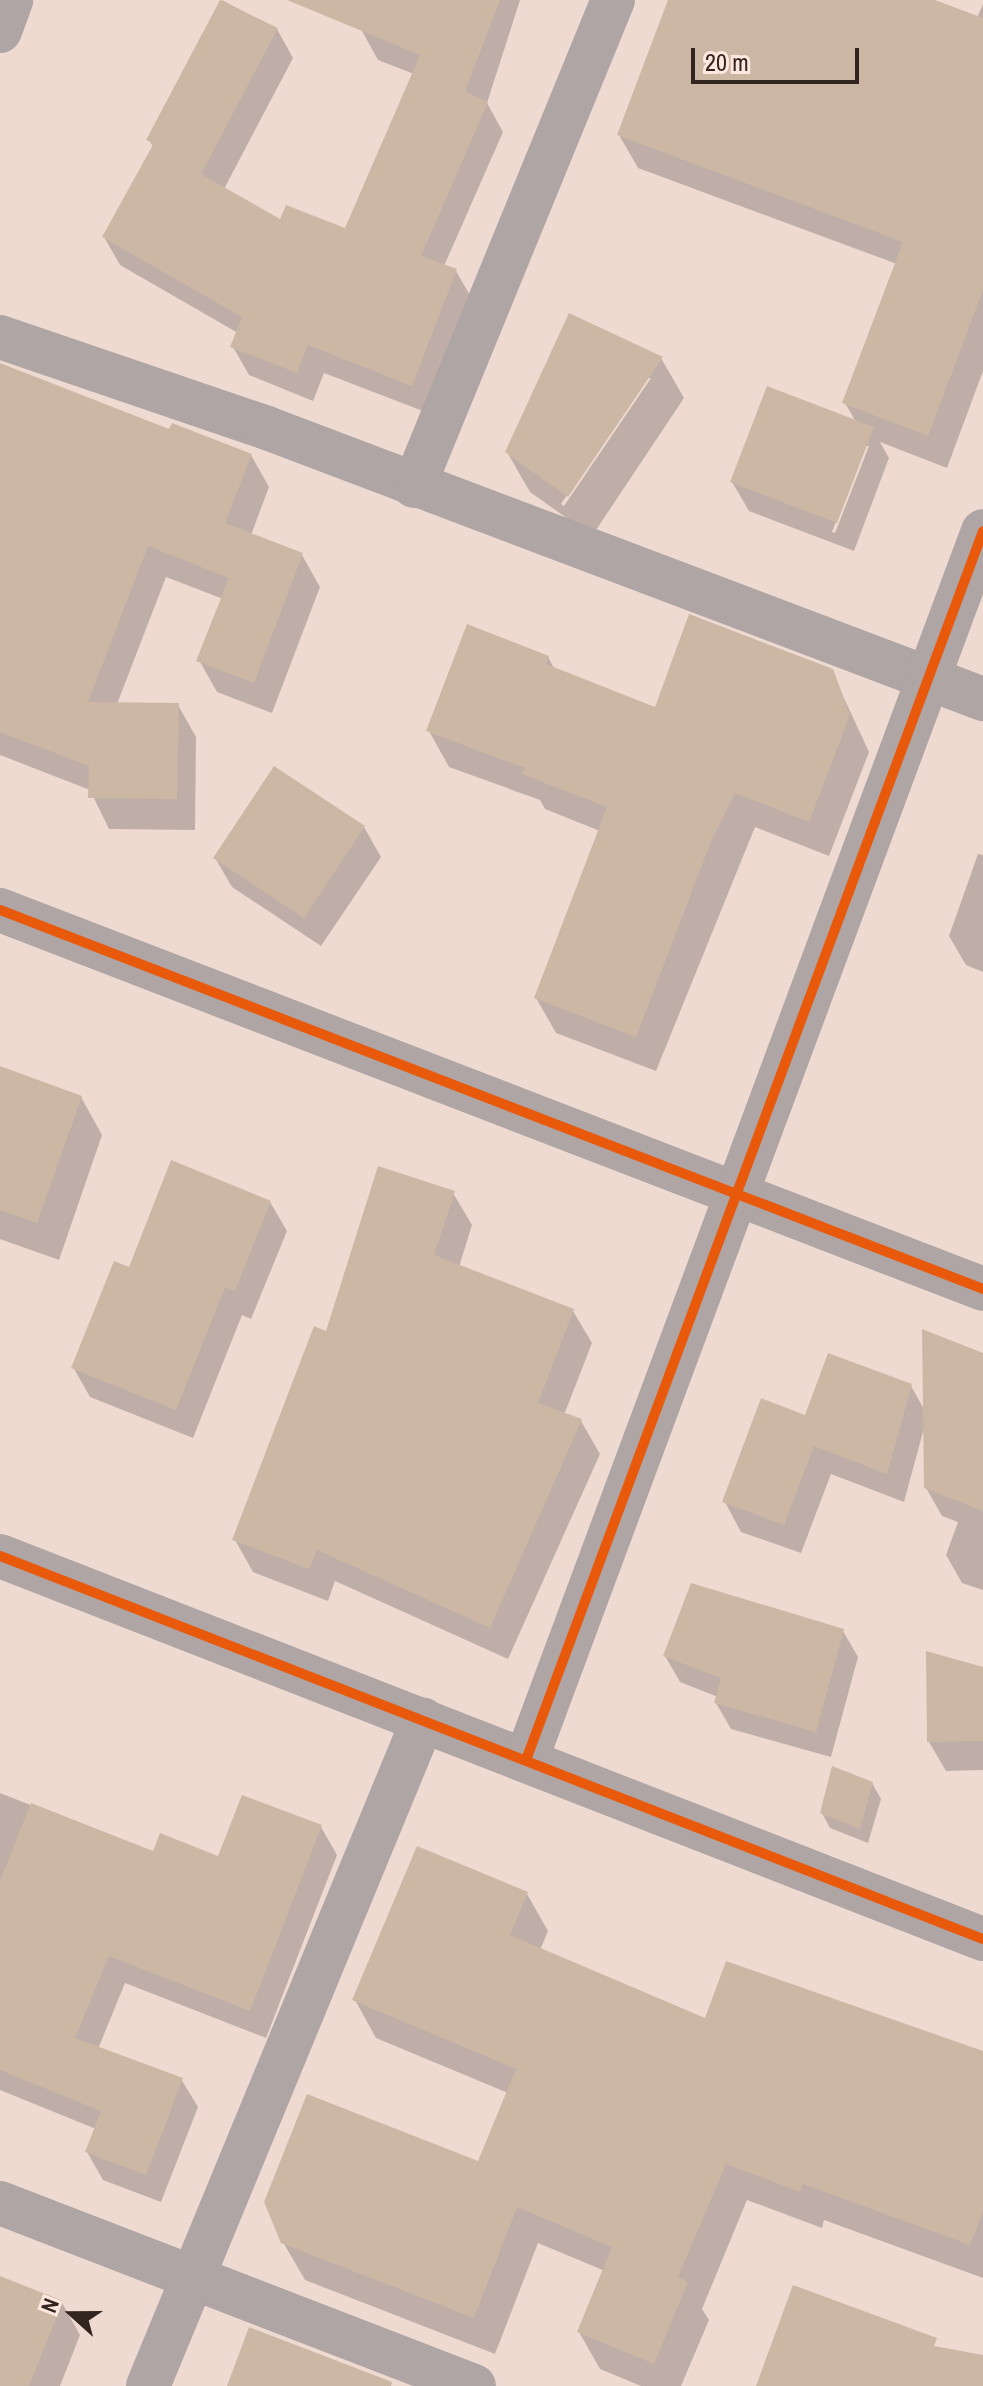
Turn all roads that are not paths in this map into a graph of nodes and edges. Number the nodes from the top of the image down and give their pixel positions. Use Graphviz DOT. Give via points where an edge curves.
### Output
graph roads {
  1 [pos="11,0"];
  2 [pos="613,0"];
  3 [pos="0,31"];
  4 [pos="0,337"];
  5 [pos="414,486"];
  6 [pos="983,531"];
  7 [pos="928,678"];
  8 [pos="983,699"];
  9 [pos="0,910"];
  10 [pos="733,1195"];
  11 [pos="983,1289"];
  12 [pos="0,1556"];
  13 [pos="423,1720"];
  14 [pos="526,1760"];
  15 [pos="983,1939"];
  16 [pos="0,2203"];
  17 [pos="191,2280"];
  18 [pos="148,2386"];
  19 [pos="474,2386"];
  1 -- 3 [label="street"];
  2 -- 5 [label="street"];
  4 -- 5 [label="street" via="267,428"];
  5 -- 7 [label="street"];
  6 -- 7 [label="street"];
  7 -- 8 [label="street"];
  7 -- 10 [label="street"];
  9 -- 10 [label="street"];
  10 -- 11 [label="street"];
  10 -- 14 [label="street"];
  12 -- 13 [label="street"];
  13 -- 14 [label="street"];
  13 -- 17 [label="street"];
  14 -- 15 [label="street"];
  16 -- 17 [label="street"];
  17 -- 18 [label="street"];
  17 -- 19 [label="street"];
}
